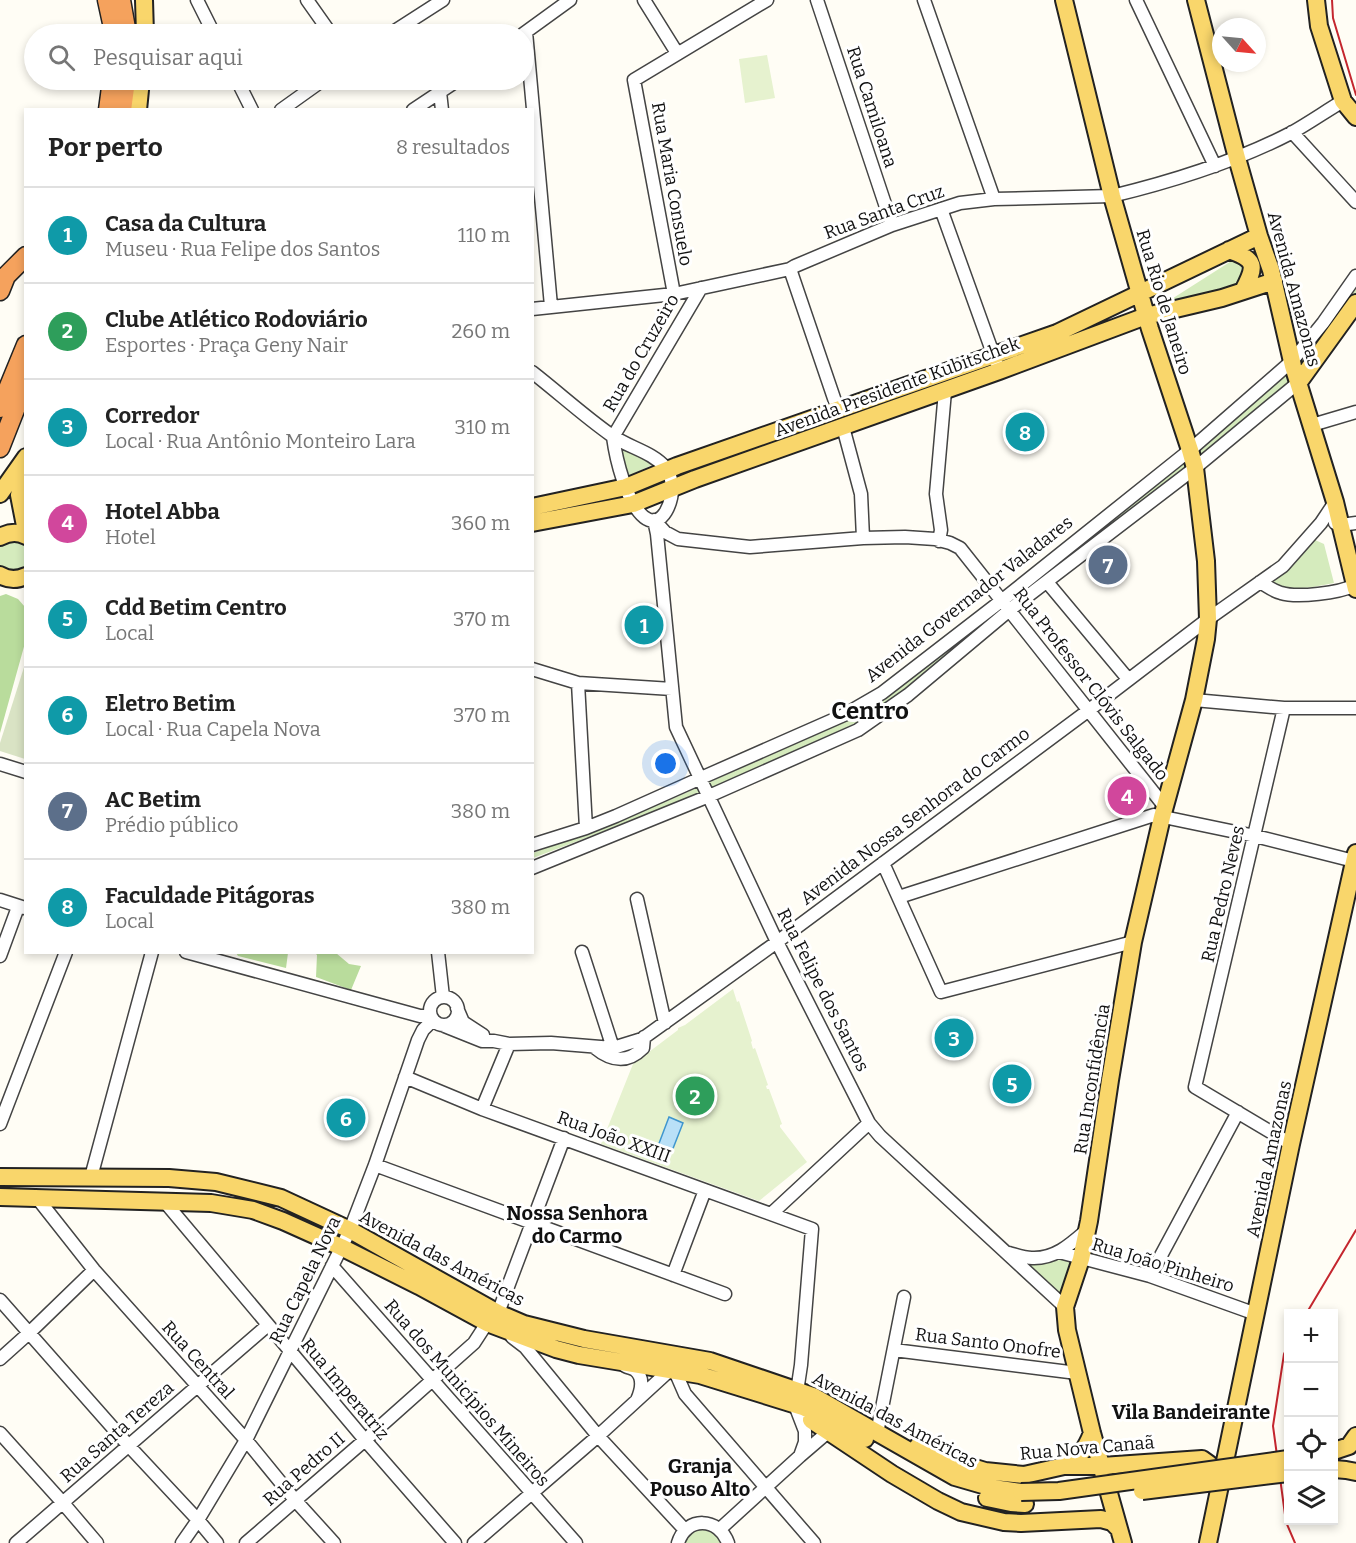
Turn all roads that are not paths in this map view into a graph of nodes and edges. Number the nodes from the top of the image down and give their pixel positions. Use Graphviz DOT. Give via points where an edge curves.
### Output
graph roads {
  1 [pos="106,0"];
  2 [pos="121,0"];
  3 [pos="197,0"];
  4 [pos="307,0"];
  5 [pos="570,0"];
  6 [pos="644,0"];
  7 [pos="767,0"];
  8 [pos="817,0"];
  9 [pos="924,0"];
  10 [pos="1064,0"];
  11 [pos="1136,0"];
  12 [pos="1196,0"];
  13 [pos="1316,0"];
  14 [pos="145,1"];
  15 [pos="437,2"];
  16 [pos="112,24"];
  17 [pos="125,24"];
  18 [pos="145,24"];
  19 [pos="209,24"];
  20 [pos="324,24"];
  21 [pos="405,24"];
  22 [pos="534,26"];
  23 [pos="677,53"];
  24 [pos="111,90"];
  25 [pos="125,90"];
  26 [pos="140,90"];
  27 [pos="242,90"];
  28 [pos="309,90"];
  29 [pos="443,90"];
  30 [pos="530,90"];
  31 [pos="440,92"];
  32 [pos="1349,98"];
  33 [pos="108,108"];
  34 [pos="122,108"];
  35 [pos="138,108"];
  36 [pos="251,108"];
  37 [pos="284,108"];
  38 [pos="416,108"];
  39 [pos="442,108"];
  40 [pos="532,108"];
  41 [pos="1356,117"];
  42 [pos="534,128"];
  43 [pos="1292,132"];
  44 [pos="1237,158"];
  45 [pos="1215,166"];
  46 [pos="1112,196"];
  47 [pos="994,199"];
  48 [pos="1356,202"];
  49 [pos="941,209"];
  50 [pos="892,225"];
  51 [pos="1259,236"];
  52 [pos="1229,250"];
  53 [pos="24,258"];
  54 [pos="790,269"];
  55 [pos="1356,276"];
  56 [pos="1274,281"];
  57 [pos="701,288"];
  58 [pos="0,291"];
  59 [pos="1243,291"];
  60 [pos="1140,293"];
  61 [pos="674,294"];
  62 [pos="1356,303"];
  63 [pos="551,306"];
  64 [pos="534,309"];
  65 [pos="1146,316"];
  66 [pos="24,350"];
  67 [pos="994,355"];
  68 [pos="1292,361"];
  69 [pos="999,371"];
  70 [pos="534,374"];
  71 [pos="1299,382"];
  72 [pos="24,386"];
  73 [pos="945,391"];
  74 [pos="0,408"];
  75 [pos="838,410"];
  76 [pos="1356,412"];
  77 [pos="1312,424"];
  78 [pos="843,427"];
  79 [pos="613,437"];
  80 [pos="0,448"];
  81 [pos="1190,450"];
  82 [pos="24,460"];
  83 [pos="1195,468"];
  84 [pos="668,470"];
  85 [pos="24,478"];
  86 [pos="626,487"];
  87 [pos="673,488"];
  88 [pos="0,494"];
  89 [pos="1335,502"];
  90 [pos="633,504"];
  91 [pos="534,507"];
  92 [pos="654,520"];
  93 [pos="24,521"];
  94 [pos="534,523"];
  95 [pos="1321,523"];
  96 [pos="1348,524"];
  97 [pos="24,535"];
  98 [pos="0,537"];
  99 [pos="863,538"];
  100 [pos="939,541"];
  101 [pos="1047,582"];
  102 [pos="1260,582"];
  103 [pos="1356,587"];
  104 [pos="1001,600"];
  105 [pos="1010,611"];
  106 [pos="1208,619"];
  107 [pos="535,670"];
  108 [pos="1128,679"];
  109 [pos="578,683"];
  110 [pos="672,689"];
  111 [pos="1194,700"];
  112 [pos="1284,708"];
  113 [pos="1356,708"];
  114 [pos="1089,710"];
  115 [pos="0,764"];
  116 [pos="24,771"];
  117 [pos="700,778"];
  118 [pos="709,796"];
  119 [pos="1164,812"];
  120 [pos="586,828"];
  121 [pos="1255,836"];
  122 [pos="534,844"];
  123 [pos="1355,857"];
  124 [pos="883,863"];
  125 [pos="534,867"];
  126 [pos="899,897"];
  127 [pos="637,899"];
  128 [pos="0,900"];
  129 [pos="22,908"];
  130 [pos="777,942"];
  131 [pos="1133,942"];
  132 [pos="582,952"];
  133 [pos="65,954"];
  134 [pos="151,954"];
  135 [pos="193,954"];
  136 [pos="438,954"];
  137 [pos="0,956"];
  138 [pos="443,997"];
  139 [pos="457,1008"];
  140 [pos="435,1020"];
  141 [pos="664,1023"];
  142 [pos="644,1037"];
  143 [pos="494,1041"];
  144 [pos="509,1044"];
  145 [pos="593,1046"];
  146 [pos="613,1048"];
  147 [pos="405,1077"];
  148 [pos="482,1109"];
  149 [pos="1238,1112"];
  150 [pos="869,1123"];
  151 [pos="0,1124"];
  152 [pos="564,1138"];
  153 [pos="1291,1144"];
  154 [pos="375,1165"];
  155 [pos="0,1177"];
  156 [pos="47,1177"];
  157 [pos="91,1177"];
  158 [pos="216,1182"];
  159 [pos="705,1190"];
  160 [pos="0,1197"];
  161 [pos="38,1199"];
  162 [pos="164,1201"];
  163 [pos="211,1203"];
  164 [pos="771,1214"];
  165 [pos="531,1223"];
  166 [pos="350,1230"];
  167 [pos="1087,1230"];
  168 [pos="341,1247"];
  169 [pos="1008,1252"];
  170 [pos="1059,1252"];
  171 [pos="1081,1259"];
  172 [pos="332,1266"];
  173 [pos="94,1270"];
  174 [pos="673,1275"];
  175 [pos="1150,1276"];
  176 [pos="725,1294"];
  177 [pos="904,1298"];
  178 [pos="0,1300"];
  179 [pos="1065,1306"];
  180 [pos="1256,1314"];
  181 [pos="493,1318"];
  182 [pos="268,1325"];
  183 [pos="505,1330"];
  184 [pos="29,1333"];
  185 [pos="584,1339"];
  186 [pos="556,1350"];
  187 [pos="894,1350"];
  188 [pos="290,1351"];
  189 [pos="579,1355"];
  190 [pos="0,1359"];
  191 [pos="537,1361"];
  192 [pos="613,1361"];
  193 [pos="673,1371"];
  194 [pos="1077,1373"];
  195 [pos="724,1374"];
  196 [pos="700,1375"];
  197 [pos="432,1381"];
  198 [pos="198,1387"];
  199 [pos="685,1394"];
  200 [pos="798,1401"];
  201 [pos="635,1403"];
  202 [pos="836,1409"];
  203 [pos="878,1428"];
  204 [pos="828,1432"];
  205 [pos="0,1433"];
  206 [pos="1092,1433"];
  207 [pos="598,1436"];
  208 [pos="1356,1436"];
  209 [pos="246,1440"];
  210 [pos="365,1440"];
  211 [pos="128,1445"];
  212 [pos="1338,1450"];
  213 [pos="1338,1452"];
  214 [pos="1356,1452"];
  215 [pos="800,1456"];
  216 [pos="1284,1460"];
  217 [pos="1356,1462"];
  218 [pos="1064,1466"];
  219 [pos="1102,1466"];
  220 [pos="1338,1467"];
  221 [pos="1338,1469"];
  222 [pos="1356,1472"];
  223 [pos="1284,1473"];
  224 [pos="766,1487"];
  225 [pos="532,1493"];
  226 [pos="1023,1498"];
  227 [pos="1217,1499"];
  228 [pos="295,1500"];
  229 [pos="63,1503"];
  230 [pos="198,1520"];
  231 [pos="720,1529"];
  232 [pos="685,1530"];
  233 [pos="1121,1536"];
  234 [pos="16,1543"];
  235 [pos="98,1543"];
  236 [pos="182,1543"];
  237 [pos="216,1543"];
  238 [pos="246,1543"];
  239 [pos="334,1543"];
  240 [pos="455,1543"];
  241 [pos="474,1543"];
  242 [pos="576,1543"];
  243 [pos="678,1543"];
  244 [pos="728,1543"];
  245 [pos="814,1543"];
  246 [pos="1208,1543"];
  1 -- 16 [label="highway"];
  2 -- 17 [label="highway"];
  3 -- 19 [label="street"];
  4 -- 20 [label="street"];
  5 -- 22 [label="street"];
  6 -- 23 [label="street"];
  7 -- 23 [label="street"];
  8 -- 50 [label="street, Rua Camiloana"];
  9 -- 47 [label="street"];
  10 -- 46 [label="main road, Rua Rio de Janeiro"];
  11 -- 45 [label="street"];
  12 -- 44 [label="main road, Avenida Amazonas"];
  13 -- 32 [label="main road" via="1319,26"];
  14 -- 18 [label="main road"];
  15 -- 21 [label="street"];
  23 -- 61 [label="street, Rua Maria Consuelo" via="634,80"];
  24 -- 33 [label="highway"];
  25 -- 34 [label="highway"];
  26 -- 35 [label="main road"];
  27 -- 36 [label="street"];
  28 -- 37 [label="street"];
  29 -- 31 [label="street"];
  30 -- 40 [label="street"];
  31 -- 38 [label="street"];
  31 -- 39 [label="street"];
  32 -- 41 [label="main road"];
  32 -- 43 [label="street, Rua Santa Cruz"];
  42 -- 63 [label="street"];
  43 -- 44 [label="street, Rua Santa Cruz"];
  43 -- 48 [label="street"];
  44 -- 45 [label="street, Rua Santa Cruz"];
  44 -- 51 [label="main road, Avenida Amazonas"];
  45 -- 46 [label="street, Rua Santa Cruz"];
  46 -- 47 [label="street, Rua Santa Cruz"];
  46 -- 60 [label="main road, Rua Rio de Janeiro"];
  47 -- 49 [label="street, Rua Santa Cruz"];
  49 -- 50 [label="street, Rua Santa Cruz"];
  49 -- 67 [label="street"];
  50 -- 54 [label="street, Rua Santa Cruz"];
  51 -- 52 [label="main road, Avenida Presidente Kubitschek"];
  51 -- 56 [label="main road, Avenida Amazonas"];
  52 -- 59 [label="main road" via="1246,256 1250,262 1252,275"];
  52 -- 60 [label="main road, Avenida Presidente Kubitschek"];
  53 -- 58 [label="highway" via="6,276"];
  54 -- 57 [label="street, Rua Santa Cruz"];
  54 -- 75 [label="street"];
  55 -- 68 [label="street, Avenida Governador Valadares"];
  56 -- 59 [label="main road, Avenida Presidente Kubitschek"];
  56 -- 68 [label="main road, Avenida Amazonas"];
  57 -- 61 [label="street, Rua Santa Cruz"];
  57 -- 79 [label="street, Rua do Cruzeiro"];
  59 -- 65 [label="main road, Avenida Presidente Kubitschek"];
  60 -- 65 [label="main road, Rua Rio de Janeiro"];
  60 -- 67 [label="main road, Avenida Presidente Kubitschek" via="1057,333"];
  61 -- 63 [label="street, Rua Santa Cruz"];
  62 -- 71 [label="main road, Avenida Governador Valadares"];
  63 -- 64 [label="street, Rua Santa Cruz"];
  65 -- 69 [label="main road, Avenida Presidente Kubitschek"];
  65 -- 81 [label="main road, Rua Rio de Janeiro"];
  66 -- 74 [label="highway"];
  67 -- 69 [label="street"];
  67 -- 75 [label="main road, Avenida Presidente Kubitschek"];
  68 -- 71 [label="main road, Avenida Amazonas"];
  68 -- 81 [label="street, Avenida Governador Valadares"];
  69 -- 73 [label="main road, Avenida Presidente Kubitschek"];
  70 -- 79 [label="street"];
  71 -- 77 [label="main road, Avenida Amazonas"];
  71 -- 83 [label="street, Avenida Governador Valadares"];
  72 -- 80 [label="highway"];
  73 -- 78 [label="main road, Avenida Presidente Kubitschek"];
  73 -- 100 [label="street" via="936,494"];
  75 -- 84 [label="main road, Avenida Presidente Kubitschek"];
  76 -- 77 [label="street"];
  77 -- 89 [label="main road, Avenida Amazonas"];
  78 -- 87 [label="main road, Avenida Presidente Kubitschek"];
  78 -- 99 [label="street" via="861,494"];
  79 -- 84 [label="street" via="650,454"];
  79 -- 86 [label="street"];
  81 -- 83 [label="main road, Rua Rio de Janeiro"];
  81 -- 104 [label="street, Avenida Governador Valadares"];
  82 -- 88 [label="main road"];
  83 -- 101 [label="street, Avenida Governador Valadares"];
  83 -- 106 [label="main road, Rua Rio de Janeiro"];
  84 -- 86 [label="main road, Avenida Presidente Kubitschek"];
  84 -- 87 [label="street"];
  85 -- 93 [label="main road" via="19,495"];
  86 -- 90 [label="street"];
  86 -- 91 [label="main road, Avenida Presidente Kubitschek"];
  87 -- 90 [label="main road, Avenida Presidente Kubitschek"];
  87 -- 92 [label="street" via="667,511"];
  89 -- 95 [label="street, Avenida Nossa Senhora do Carmo"];
  89 -- 96 [label="main road, Avenida Amazonas"];
  90 -- 92 [label="street, Rua Professor Clóvis Salgado" via="643,516"];
  90 -- 94 [label="main road, Avenida Presidente Kubitschek"];
  92 -- 99 [label="street, Rua Professor Clóvis Salgado" via="678,539 750,548"];
  92 -- 110 [label="street, Rua Felipe dos Santos"];
  95 -- 96 [label="street"];
  95 -- 102 [label="street, Avenida Nossa Senhora do Carmo" via="1283,566"];
  96 -- 103 [label="main road, Avenida Amazonas"];
  97 -- 98 [label="main road" via="13,532"];
  99 -- 100 [label="street, Rua Professor Clóvis Salgado"];
  100 -- 104 [label="street, Rua Professor Clóvis Salgado" via="960,548"];
  101 -- 105 [label="street, Avenida Governador Valadares"];
  101 -- 108 [label="street"];
  102 -- 103 [label="street" via="1286,594"];
  102 -- 106 [label="street, Avenida Nossa Senhora do Carmo"];
  104 -- 105 [label="street, Rua Professor Clóvis Salgado"];
  104 -- 117 [label="street, Avenida Governador Valadares" via="867,702"];
  105 -- 114 [label="street, Rua Professor Clóvis Salgado"];
  105 -- 118 [label="street, Avenida Governador Valadares" via="908,695 858,730"];
  106 -- 108 [label="street, Avenida Nossa Senhora do Carmo"];
  106 -- 111 [label="main road, Rua Inconfidência"];
  107 -- 109 [label="street"];
  108 -- 114 [label="street, Avenida Nossa Senhora do Carmo"];
  109 -- 110 [label="street"];
  109 -- 120 [label="street"];
  110 -- 117 [label="street, Rua Felipe dos Santos" via="676,728"];
  111 -- 112 [label="street"];
  111 -- 119 [label="main road, Rua Inconfidência"];
  112 -- 113 [label="street"];
  112 -- 121 [label="street, Rua Pedro Neves"];
  114 -- 119 [label="street, Rua Professor Clóvis Salgado"];
  114 -- 124 [label="street, Avenida Nossa Senhora do Carmo"];
  115 -- 116 [label="street"];
  117 -- 118 [label="street, Rua Felipe dos Santos"];
  117 -- 120 [label="street, Avenida Governador Valadares"];
  118 -- 125 [label="street, Avenida Governador Valadares"];
  118 -- 130 [label="street, Rua Felipe dos Santos"];
  119 -- 121 [label="street"];
  119 -- 126 [label="street"];
  119 -- 131 [label="main road, Rua Inconfidência"];
  120 -- 122 [label="street, Avenida Governador Valadares"];
  121 -- 123 [label="street"];
  121 -- 149 [label="street, Rua Pedro Neves" via="1195,1087"];
  123 -- 153 [label="main road, Avenida Amazonas"];
  124 -- 126 [label="street"];
  124 -- 130 [label="street, Avenida Nossa Senhora do Carmo"];
  126 -- 131 [label="street" via="941,992"];
  127 -- 141 [label="street"];
  128 -- 129 [label="street"];
  129 -- 137 [label="street"];
  130 -- 141 [label="street, Avenida Nossa Senhora do Carmo"];
  130 -- 150 [label="street, Rua Felipe dos Santos"];
  131 -- 167 [label="main road, Rua Inconfidência"];
  132 -- 146 [label="street"];
  133 -- 151 [label="street"];
  134 -- 157 [label="street"];
  135 -- 140 [label="street, Avenida Nossa Senhora do Carmo"];
  136 -- 138 [label="street"];
  138 -- 139 [label="street" via="453,1000"];
  138 -- 140 [label="street" via="432,1003 430,1010"];
  139 -- 140 [label="street" via="450,1023"];
  139 -- 143 [label="street, Avenida Nossa Senhora do Carmo" via="463,1022"];
  140 -- 143 [label="street, Avenida Nossa Senhora do Carmo" via="482,1041"];
  140 -- 147 [label="street, Rua Capela Nova" via="423,1030"];
  141 -- 142 [label="street, Avenida Nossa Senhora do Carmo"];
  142 -- 145 [label="street" via="643,1048 635,1056 620,1059 604,1055"];
  142 -- 146 [label="street, Avenida Nossa Senhora do Carmo"];
  143 -- 144 [label="street, Avenida Nossa Senhora do Carmo"];
  144 -- 145 [label="street, Avenida Nossa Senhora do Carmo"];
  144 -- 148 [label="street"];
  145 -- 146 [label="street, Avenida Nossa Senhora do Carmo"];
  147 -- 148 [label="street, Rua João XXIII"];
  147 -- 154 [label="street, Rua Capela Nova"];
  148 -- 152 [label="street, Rua João XXIII"];
  149 -- 153 [label="street"];
  149 -- 175 [label="street"];
  150 -- 164 [label="street"];
  150 -- 169 [label="street, Rua Felipe dos Santos"];
  152 -- 159 [label="street, Rua João XXIII"];
  152 -- 165 [label="street, Rua Pedro II"];
  153 -- 180 [label="main road, Avenida Amazonas"];
  154 -- 165 [label="street"];
  154 -- 166 [label="street, Rua Capela Nova"];
  155 -- 156 [label="main road, Avenida das Américas"];
  156 -- 157 [label="main road, Avenida das Américas"];
  156 -- 161 [label="main road" via="38,1186"];
  157 -- 158 [label="main road, Avenida das Américas"];
  158 -- 163 [label="main road" via="220,1193"];
  158 -- 166 [label="main road, Avenida das Américas" via="281,1198"];
  159 -- 164 [label="street, Rua João XXIII"];
  159 -- 174 [label="street"];
  160 -- 161 [label="main road, Avenida das Américas"];
  161 -- 162 [label="main road, Avenida das Américas"];
  161 -- 173 [label="street, Rua Central"];
  162 -- 163 [label="main road, Avenida das Américas"];
  162 -- 182 [label="street, Rua Imperatriz"];
  163 -- 168 [label="main road, Avenida das Américas" via="270,1215"];
  164 -- 200 [label="street, Rua João XXIII" via="812,1229"];
  165 -- 174 [label="street"];
  165 -- 181 [label="street, Rua Pedro II"];
  166 -- 168 [label="street, Rua Capela Nova"];
  166 -- 181 [label="main road, Avenida das Américas"];
  167 -- 170 [label="street"];
  167 -- 171 [label="main road, Rua Inconfidência"];
  168 -- 172 [label="street, Rua Capela Nova"];
  168 -- 181 [label="main road, Avenida das Américas"];
  169 -- 170 [label="street" via="1030,1258"];
  169 -- 179 [label="street, Rua Felipe dos Santos"];
  170 -- 171 [label="street, Rua João Pinheiro"];
  171 -- 175 [label="street, Rua João Pinheiro"];
  171 -- 179 [label="main road, Rua Inconfidência"];
  172 -- 188 [label="street, Rua Capela Nova"];
  172 -- 197 [label="street, Rua dos Municípios Mineiros"];
  173 -- 184 [label="street"];
  173 -- 198 [label="street, Rua Central"];
  174 -- 176 [label="street"];
  175 -- 180 [label="street, Rua João Pinheiro"];
  177 -- 187 [label="street"];
  178 -- 184 [label="street"];
  179 -- 194 [label="main road, Rua Inconfidência" via="1066,1330"];
  180 -- 227 [label="main road, Avenida Amazonas"];
  181 -- 183 [label="main road, Avenida das Américas"];
  181 -- 185 [label="main road, Avenida das Américas"];
  181 -- 197 [label="street, Rua Pedro II" via="474,1343"];
  182 -- 188 [label="street, Rua Imperatriz"];
  182 -- 198 [label="street, Rua Santa Tereza"];
  183 -- 186 [label="main road, Avenida das Américas"];
  183 -- 191 [label="street"];
  184 -- 190 [label="street"];
  184 -- 211 [label="street"];
  185 -- 189 [label="main road"];
  185 -- 195 [label="main road, Avenida das Américas" via="710,1361"];
  186 -- 189 [label="main road, Avenida das Américas"];
  186 -- 191 [label="street" via="543,1350"];
  187 -- 194 [label="street, Rua Santo Onofre"];
  187 -- 203 [label="street"];
  188 -- 209 [label="street, Rua Capela Nova"];
  188 -- 210 [label="street, Rua Imperatriz"];
  189 -- 192 [label="main road, Avenida das Américas"];
  191 -- 207 [label="street"];
  192 -- 193 [label="main road, Avenida das Américas"];
  192 -- 201 [label="street" via="636,1371 640,1378 642,1388"];
  193 -- 196 [label="main road, Avenida das Américas"];
  193 -- 199 [label="street"];
  193 -- 201 [label="street"];
  194 -- 206 [label="main road, Rua Inconfidência"];
  195 -- 196 [label="main road, Avenida das Américas"];
  195 -- 200 [label="main road, Avenida das Américas"];
  196 -- 199 [label="street" via="689,1384"];
  197 -- 210 [label="street, Rua Pedro II"];
  197 -- 225 [label="street, Rua dos Municípios Mineiros"];
  198 -- 209 [label="street, Rua Central"];
  198 -- 211 [label="street, Rua Santa Tereza"];
  199 -- 224 [label="street"];
  200 -- 202 [label="main road, Avenida das Américas" via="813,1396"];
  200 -- 204 [label="main road, Avenida das Américas" via="810,1420"];
  200 -- 215 [label="street" via="805,1431"];
  200 -- 226 [label="main road, Avenida das Américas" via="945,1485 1011,1503"];
  201 -- 207 [label="street"];
  202 -- 203 [label="main road, Rua Nova Canaã"];
  202 -- 226 [label="main road, Avenida das Américas" via="955,1477"];
  203 -- 218 [label="main road, Rua Nova Canaã" via="984,1471 1024,1475"];
  204 -- 215 [label="street"];
  204 -- 233 [label="main road, Avenida das Américas" via="938,1502 961,1512 1021,1523 1101,1519 1112,1522"];
  205 -- 229 [label="street"];
  206 -- 218 [label="main road" via="1078,1457"];
  206 -- 219 [label="main road, Rua Inconfidência"];
  207 -- 225 [label="street"];
  207 -- 232 [label="street"];
  208 -- 212 [label="main road" via="1349,1446"];
  209 -- 228 [label="street, Rua Central"];
  209 -- 230 [label="street, Rua Capela Nova"];
  210 -- 228 [label="street, Rua Pedro II"];
  210 -- 240 [label="street, Rua Imperatriz"];
  211 -- 229 [label="street, Rua Santa Tereza"];
  211 -- 230 [label="street"];
  213 -- 214 [label="main road"];
  215 -- 224 [label="street"];
  216 -- 226 [label="main road, bridge"];
  217 -- 220 [label="main road"];
  218 -- 219 [label="main road, Rua Nova Canaã"];
  219 -- 227 [label="main road, Rua Nova Canaã" via="1202,1459 1209,1464"];
  219 -- 233 [label="main road, Rua Inconfidência"];
  221 -- 222 [label="main road"];
  223 -- 226 [label="main road, bridge" via="1080,1498"];
  224 -- 231 [label="street"];
  224 -- 245 [label="street"];
  225 -- 241 [label="street"];
  225 -- 242 [label="street, Rua dos Municípios Mineiros"];
  227 -- 246 [label="main road, Avenida Amazonas"];
  228 -- 238 [label="street, Rua Pedro II"];
  228 -- 239 [label="street, Rua Central"];
  229 -- 234 [label="street, Rua Santa Tereza"];
  229 -- 235 [label="street"];
  230 -- 236 [label="street, Rua Capela Nova"];
  230 -- 237 [label="street"];
  231 -- 232 [label="street" via="699,1523"];
  231 -- 244 [label="street"];
  232 -- 243 [label="street"];
}
